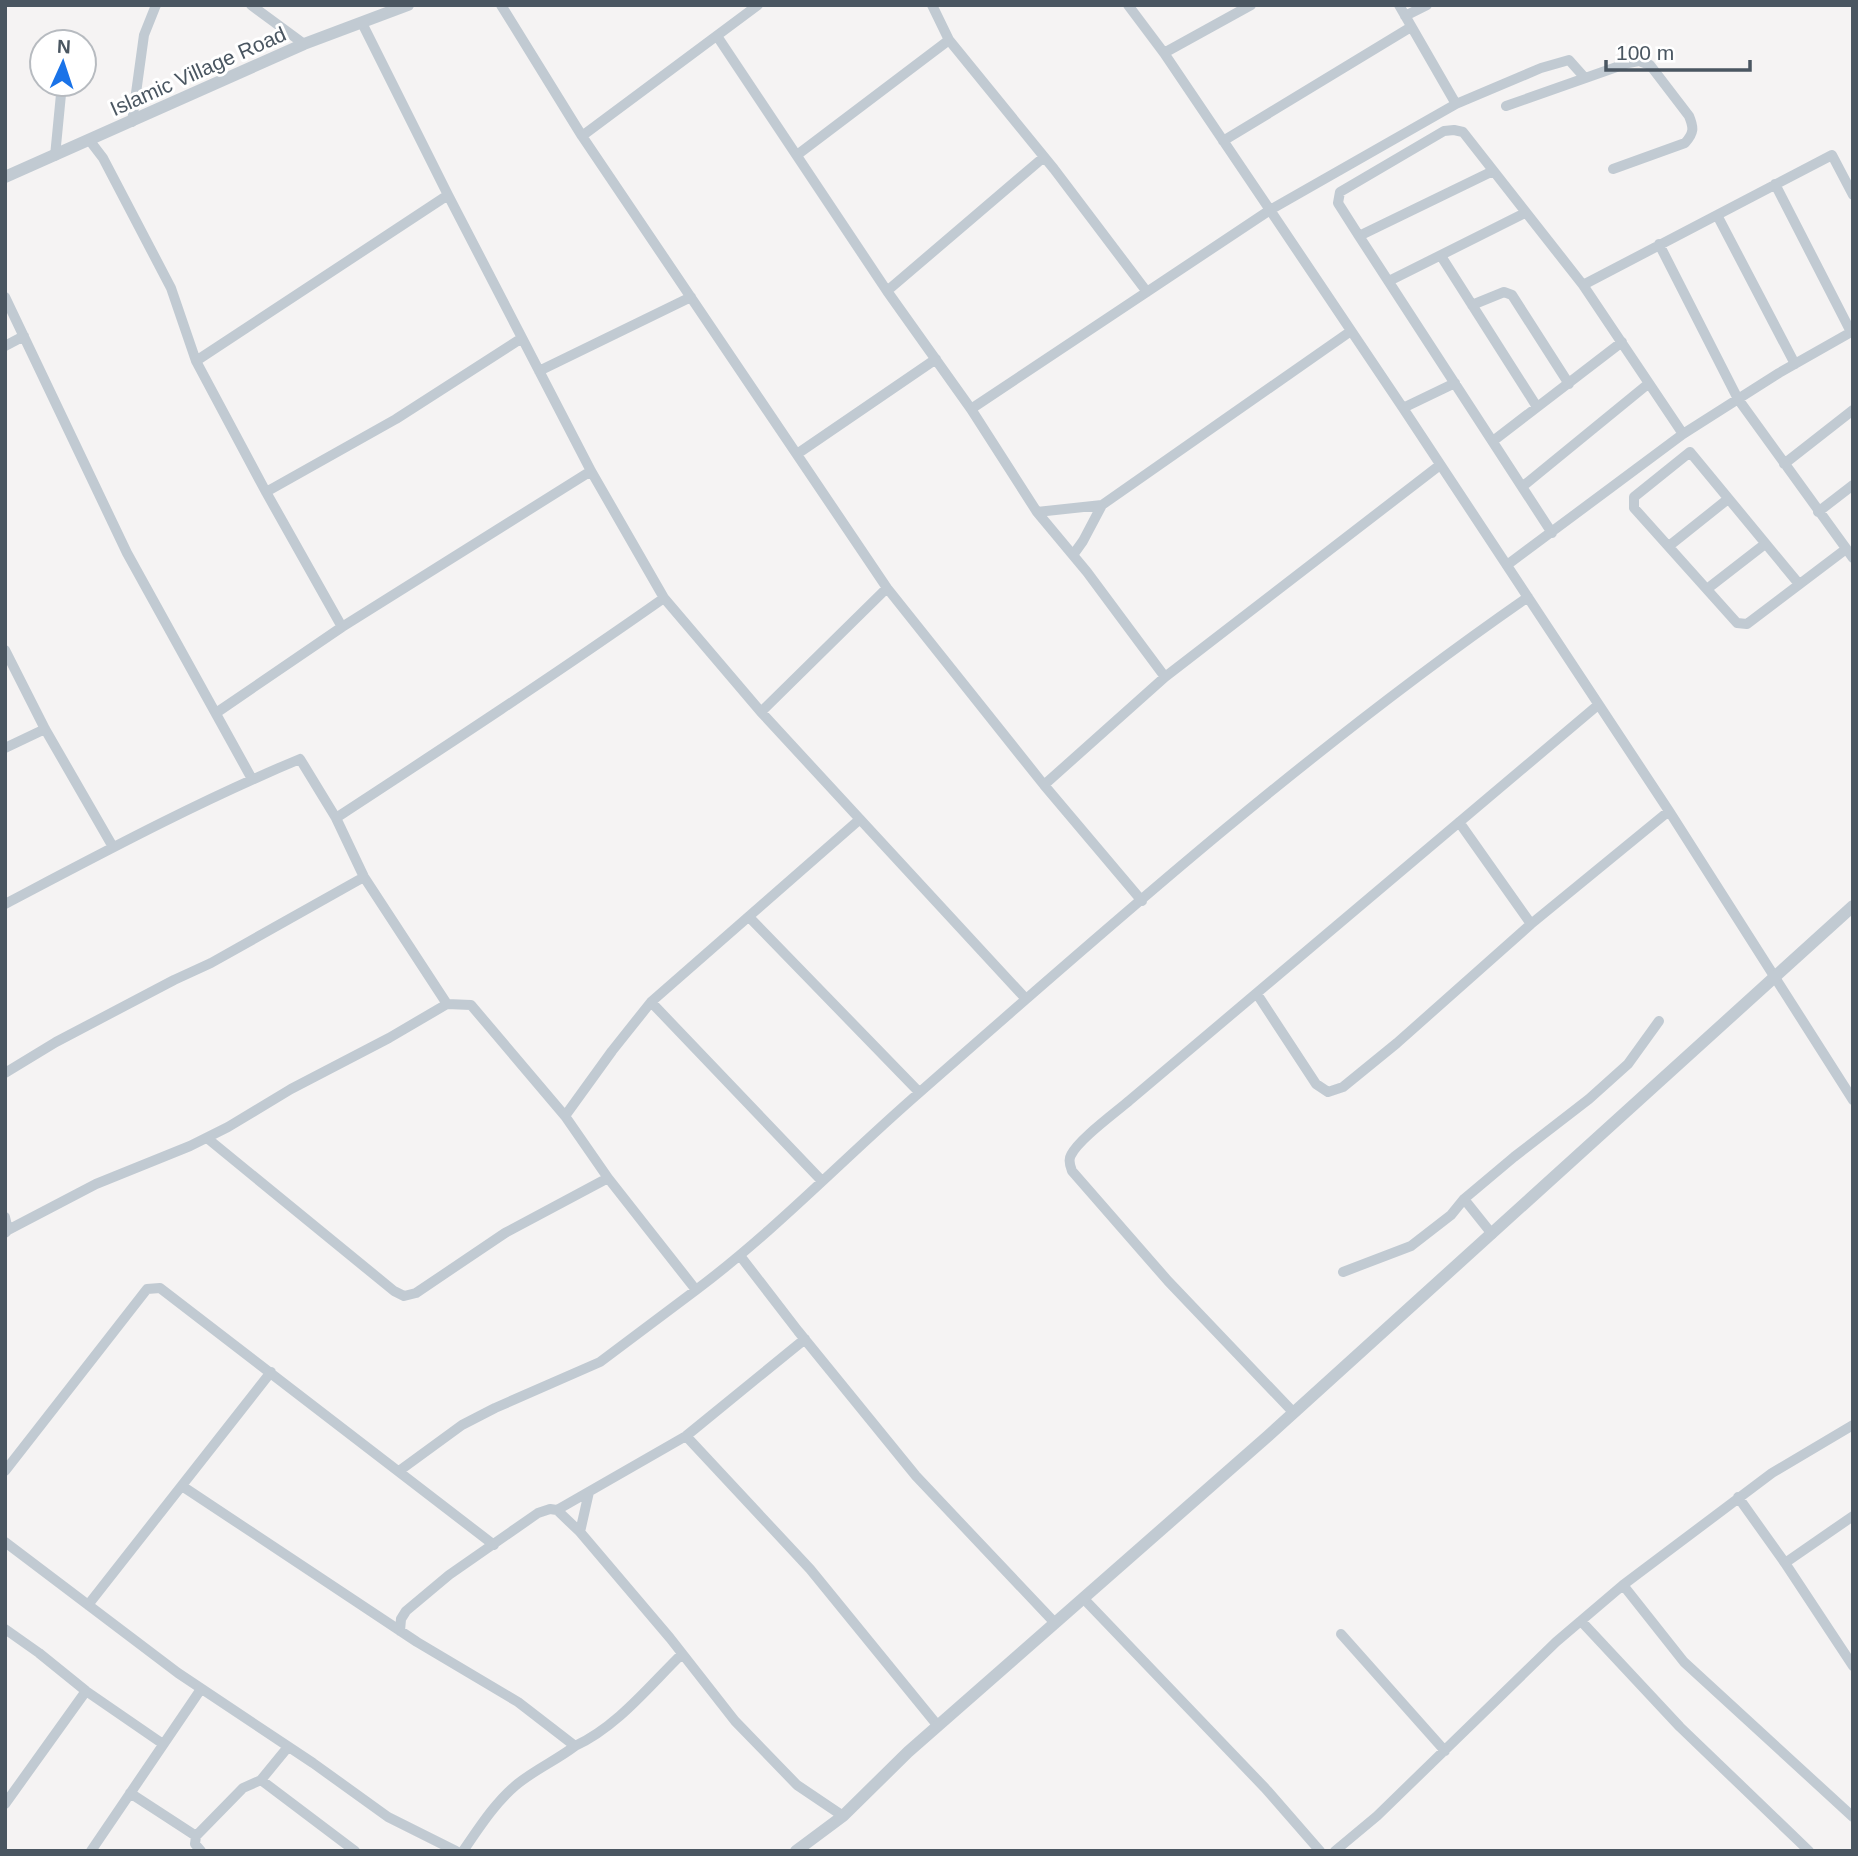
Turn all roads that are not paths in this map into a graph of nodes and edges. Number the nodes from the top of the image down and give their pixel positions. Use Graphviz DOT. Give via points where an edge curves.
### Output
graph roads {
  1 [pos="156,5"];
  2 [pos="251,5"];
  3 [pos="408,5"];
  4 [pos="501,5"];
  5 [pos="758,5"];
  6 [pos="932,5"];
  7 [pos="1128,5"];
  8 [pos="1251,5"];
  9 [pos="1399,5"];
  10 [pos="1427,5"];
  11 [pos="1405,16"];
  12 [pos="362,23"];
  13 [pos="1411,27"];
  14 [pos="717,36"];
  15 [pos="949,40"];
  16 [pos="304,44"];
  17 [pos="1164,53"];
  18 [pos="1585,78"];
  19 [pos="61,98"];
  20 [pos="1456,104"];
  21 [pos="1506,106"];
  22 [pos="132,122"];
  23 [pos="582,136"];
  24 [pos="90,141"];
  25 [pos="1223,142"];
  26 [pos="797,155"];
  27 [pos="55,156"];
  28 [pos="1044,157"];
  29 [pos="1613,169"];
  30 [pos="1493,171"];
  31 [pos="5,177"];
  32 [pos="1775,184"];
  33 [pos="448,195"];
  34 [pos="1853,195"];
  35 [pos="1270,210"];
  36 [pos="1525,213"];
  37 [pos="1717,215"];
  38 [pos="1359,236"];
  39 [pos="1659,244"];
  40 [pos="1441,256"];
  41 [pos="1389,281"];
  42 [pos="1583,285"];
  43 [pos="887,291"];
  44 [pos="1147,292"];
  45 [pos="5,297"];
  46 [pos="691,297"];
  47 [pos="1472,305"];
  48 [pos="1351,331"];
  49 [pos="1852,332"];
  50 [pos="24,336"];
  51 [pos="522,338"];
  52 [pos="1622,342"];
  53 [pos="5,346"];
  54 [pos="936,359"];
  55 [pos="196,361"];
  56 [pos="1795,364"];
  57 [pos="539,371"];
  58 [pos="1455,383"];
  59 [pos="1569,384"];
  60 [pos="1648,384"];
  61 [pos="1738,399"];
  62 [pos="1537,407"];
  63 [pos="1403,408"];
  64 [pos="971,409"];
  65 [pos="1853,411"];
  66 [pos="1684,433"];
  67 [pos="1493,441"];
  68 [pos="797,454"];
  69 [pos="1784,464"];
  70 [pos="1440,465"];
  71 [pos="592,471"];
  72 [pos="1853,485"];
  73 [pos="1522,487"];
  74 [pos="266,492"];
  75 [pos="1728,499"];
  76 [pos="1102,505"];
  77 [pos="1037,512"];
  78 [pos="1818,512"];
  79 [pos="1552,533"];
  80 [pos="1765,544"];
  81 [pos="1669,546"];
  82 [pos="1849,553"];
  83 [pos="1073,555"];
  84 [pos="1507,565"];
  85 [pos="1799,584"];
  86 [pos="887,588"];
  87 [pos="1707,589"];
  88 [pos="1528,597"];
  89 [pos="664,598"];
  90 [pos="342,627"];
  91 [pos="5,650"];
  92 [pos="1165,677"];
  93 [pos="1598,705"];
  94 [pos="761,712"];
  95 [pos="216,713"];
  96 [pos="45,729"];
  97 [pos="5,748"];
  98 [pos="252,779"];
  99 [pos="1044,785"];
  100 [pos="1668,811"];
  101 [pos="337,818"];
  102 [pos="859,820"];
  103 [pos="1460,822"];
  104 [pos="113,847"];
  105 [pos="364,877"];
  106 [pos="1142,901"];
  107 [pos="5,904"];
  108 [pos="1853,906"];
  109 [pos="749,917"];
  110 [pos="1531,924"];
  111 [pos="1775,977"];
  112 [pos="1257,994"];
  113 [pos="1026,999"];
  114 [pos="651,1002"];
  115 [pos="447,1004"];
  116 [pos="1659,1021"];
  117 [pos="5,1073"];
  118 [pos="919,1092"];
  119 [pos="1852,1096"];
  120 [pos="565,1116"];
  121 [pos="207,1138"];
  122 [pos="608,1178"];
  123 [pos="821,1180"];
  124 [pos="1464,1199"];
  125 [pos="5,1217"];
  126 [pos="7,1232"];
  127 [pos="1492,1234"];
  128 [pos="741,1256"];
  129 [pos="1343,1272"];
  130 [pos="696,1290"];
  131 [pos="805,1339"];
  132 [pos="271,1372"];
  133 [pos="1294,1413"];
  134 [pos="1853,1425"];
  135 [pos="686,1436"];
  136 [pos="5,1471"];
  137 [pos="399,1471"];
  138 [pos="182,1486"];
  139 [pos="589,1492"];
  140 [pos="1738,1497"];
  141 [pos="558,1510"];
  142 [pos="1853,1516"];
  143 [pos="580,1532"];
  144 [pos="5,1542"];
  145 [pos="494,1545"];
  146 [pos="1785,1563"];
  147 [pos="1623,1585"];
  148 [pos="1083,1598"];
  149 [pos="88,1605"];
  150 [pos="1581,1621"];
  151 [pos="1055,1623"];
  152 [pos="400,1631"];
  153 [pos="6,1632"];
  154 [pos="1341,1634"];
  155 [pos="682,1654"];
  156 [pos="1853,1665"];
  157 [pos="201,1689"];
  158 [pos="86,1691"];
  159 [pos="938,1726"];
  160 [pos="163,1744"];
  161 [pos="576,1746"];
  162 [pos="288,1747"];
  163 [pos="1445,1751"];
  164 [pos="261,1780"];
  165 [pos="130,1793"];
  166 [pos="5,1804"];
  167 [pos="843,1816"];
  168 [pos="1853,1817"];
  169 [pos="196,1836"];
  170 [pos="91,1851"];
  171 [pos="201,1851"];
  172 [pos="355,1851"];
  173 [pos="456,1851"];
  174 [pos="463,1851"];
  175 [pos="796,1851"];
  176 [pos="1320,1851"];
  177 [pos="1335,1851"];
  178 [pos="1809,1851"];
  1 -- 22 [label="street" via="144,35"];
  2 -- 16 [label="street"];
  3 -- 12 [label="street, Islamic Village Road"];
  4 -- 23 [label="street"];
  5 -- 14 [label="street"];
  6 -- 15 [label="street"];
  7 -- 17 [label="street"];
  8 -- 17 [label="street"];
  9 -- 11 [label="street"];
  10 -- 11 [label="street"];
  11 -- 13 [label="street"];
  12 -- 16 [label="street, Islamic Village Road"];
  12 -- 33 [label="street"];
  13 -- 20 [label="street"];
  13 -- 25 [label="street"];
  14 -- 23 [label="street"];
  14 -- 26 [label="street"];
  15 -- 26 [label="street"];
  15 -- 28 [label="street"];
  16 -- 22 [label="street, Islamic Village Road"];
  17 -- 25 [label="street"];
  18 -- 20 [label="street" via="1573,62 1564,60"];
  18 -- 21 [label="street"];
  18 -- 29 [label="street" via="1628,63 1650,65 1693,125 1693,134 1685,143"];
  19 -- 27 [label="street"];
  20 -- 35 [label="street"];
  22 -- 24 [label="street, Islamic Village Road"];
  23 -- 46 [label="street"];
  24 -- 27 [label="street, Islamic Village Road"];
  24 -- 55 [label="street" via="171,288"];
  25 -- 35 [label="street"];
  26 -- 43 [label="street"];
  27 -- 31 [label="street, Islamic Village Road"];
  28 -- 43 [label="street"];
  28 -- 44 [label="street"];
  30 -- 36 [label="street"];
  30 -- 38 [label="street"];
  30 -- 38 [label="street" via="1463,132 1444,131 1340,192 1338,203"];
  32 -- 34 [label="street" via="1832,155"];
  32 -- 37 [label="street"];
  32 -- 49 [label="street"];
  33 -- 51 [label="street"];
  33 -- 55 [label="street"];
  35 -- 44 [label="street"];
  35 -- 48 [label="street"];
  36 -- 40 [label="street"];
  36 -- 42 [label="street"];
  37 -- 39 [label="street"];
  37 -- 56 [label="street"];
  38 -- 41 [label="street"];
  39 -- 42 [label="street"];
  39 -- 61 [label="street"];
  40 -- 41 [label="street"];
  40 -- 47 [label="street"];
  41 -- 58 [label="street"];
  42 -- 52 [label="street"];
  43 -- 54 [label="street"];
  44 -- 64 [label="street"];
  45 -- 50 [label="street"];
  46 -- 57 [label="street"];
  46 -- 68 [label="street"];
  47 -- 59 [label="street" via="1504,292 1511,295"];
  47 -- 62 [label="street"];
  48 -- 63 [label="street"];
  48 -- 76 [label="street"];
  49 -- 56 [label="street"];
  50 -- 53 [label="street"];
  50 -- 95 [label="street" via="127,553"];
  51 -- 57 [label="street"];
  51 -- 74 [label="street" via="396,419"];
  52 -- 59 [label="street"];
  52 -- 60 [label="street"];
  54 -- 64 [label="street"];
  54 -- 68 [label="street"];
  55 -- 74 [label="street"];
  56 -- 61 [label="street"];
  57 -- 71 [label="street"];
  58 -- 63 [label="street"];
  58 -- 67 [label="street"];
  59 -- 62 [label="street"];
  60 -- 66 [label="street"];
  60 -- 73 [label="street"];
  61 -- 66 [label="street"];
  61 -- 69 [label="street"];
  62 -- 67 [label="street"];
  63 -- 70 [label="street"];
  64 -- 77 [label="street"];
  65 -- 69 [label="street"];
  66 -- 79 [label="street"];
  67 -- 73 [label="street"];
  68 -- 86 [label="street"];
  69 -- 78 [label="street"];
  70 -- 84 [label="street"];
  70 -- 92 [label="street"];
  71 -- 89 [label="street"];
  71 -- 90 [label="street"];
  72 -- 78 [label="street"];
  73 -- 79 [label="street"];
  74 -- 90 [label="street"];
  75 -- 80 [label="street"];
  75 -- 81 [label="street"];
  75 -- 81 [label="street" via="1690,452 1681,459 1632,502"];
  76 -- 77 [label="street"];
  76 -- 83 [label="street"];
  77 -- 83 [label="street"];
  78 -- 82 [label="street"];
  79 -- 84 [label="street"];
  80 -- 85 [label="street"];
  80 -- 87 [label="street"];
  81 -- 87 [label="street"];
  82 -- 85 [label="street"];
  83 -- 92 [label="street"];
  84 -- 88 [label="street"];
  85 -- 87 [label="street" via="1747,624 1737,623"];
  86 -- 94 [label="street"];
  86 -- 99 [label="street"];
  88 -- 93 [label="street"];
  88 -- 106 [label="street" via="1327,744"];
  89 -- 94 [label="street"];
  89 -- 101 [label="street"];
  90 -- 95 [label="street"];
  91 -- 96 [label="street"];
  92 -- 99 [label="street"];
  93 -- 100 [label="street"];
  93 -- 103 [label="street"];
  94 -- 102 [label="street"];
  95 -- 98 [label="street"];
  96 -- 97 [label="street"];
  96 -- 104 [label="street"];
  98 -- 101 [label="street" via="300,759"];
  98 -- 104 [label="street"];
  99 -- 106 [label="street"];
  100 -- 110 [label="street"];
  100 -- 111 [label="street"];
  101 -- 105 [label="street"];
  102 -- 109 [label="street"];
  102 -- 113 [label="street"];
  103 -- 110 [label="street"];
  103 -- 112 [label="street"];
  104 -- 107 [label="street"];
  105 -- 115 [label="street"];
  105 -- 117 [label="street"];
  106 -- 113 [label="street"];
  108 -- 111 [label="street"];
  109 -- 114 [label="street"];
  109 -- 118 [label="street"];
  110 -- 112 [label="street" via="1397,1043 1343,1087 1328,1092 1316,1084"];
  111 -- 119 [label="street"];
  111 -- 127 [label="street"];
  112 -- 133 [label="street" via="1079,1144 1069,1164 1168,1281"];
  113 -- 118 [label="street"];
  114 -- 120 [label="street"];
  114 -- 123 [label="street"];
  115 -- 120 [label="street" via="471,1005"];
  115 -- 121 [label="street"];
  116 -- 124 [label="street" via="1628,1064"];
  118 -- 123 [label="street"];
  120 -- 122 [label="street"];
  121 -- 122 [label="street" via="404,1296 416,1293 505,1233"];
  121 -- 126 [label="street" via="96,1184"];
  122 -- 130 [label="street"];
  123 -- 128 [label="street"];
  124 -- 127 [label="street"];
  124 -- 129 [label="street" via="1412,1247"];
  125 -- 126 [label="street"];
  127 -- 133 [label="street"];
  128 -- 130 [label="street"];
  128 -- 131 [label="street"];
  130 -- 137 [label="street" via="600,1362 462,1425"];
  131 -- 135 [label="street"];
  131 -- 151 [label="street" via="916,1476"];
  132 -- 136 [label="street" via="160,1288 147,1289"];
  132 -- 137 [label="street"];
  132 -- 138 [label="street"];
  133 -- 148 [label="street"];
  134 -- 140 [label="street"];
  135 -- 139 [label="street"];
  135 -- 159 [label="street" via="810,1569"];
  137 -- 145 [label="street"];
  138 -- 149 [label="street"];
  138 -- 152 [label="street"];
  139 -- 141 [label="street"];
  139 -- 143 [label="street"];
  140 -- 146 [label="street"];
  140 -- 147 [label="street"];
  141 -- 143 [label="street"];
  141 -- 145 [label="street" via="538,1513"];
  142 -- 146 [label="street"];
  143 -- 155 [label="street"];
  144 -- 149 [label="street"];
  145 -- 152 [label="street" via="406,1611"];
  146 -- 156 [label="street"];
  147 -- 150 [label="street"];
  147 -- 168 [label="street" via="1684,1662"];
  148 -- 151 [label="street"];
  148 -- 176 [label="street"];
  149 -- 157 [label="street"];
  150 -- 163 [label="street"];
  150 -- 178 [label="street" via="1680,1727"];
  151 -- 159 [label="street"];
  152 -- 161 [label="street" via="518,1702"];
  153 -- 158 [label="street"];
  154 -- 163 [label="street"];
  155 -- 161 [label="street" via="620,1714"];
  155 -- 167 [label="street" via="735,1721 797,1785"];
  157 -- 160 [label="street"];
  157 -- 162 [label="street"];
  158 -- 160 [label="street"];
  158 -- 166 [label="street"];
  159 -- 167 [label="street"];
  160 -- 165 [label="street"];
  161 -- 174 [label="street" via="517,1784"];
  162 -- 164 [label="street"];
  162 -- 173 [label="street" via="388,1817"];
  163 -- 177 [label="street"];
  164 -- 169 [label="street" via="243,1788"];
  164 -- 172 [label="street"];
  165 -- 169 [label="street"];
  165 -- 170 [label="street"];
  167 -- 175 [label="street"];
  169 -- 171 [label="street"];
}
